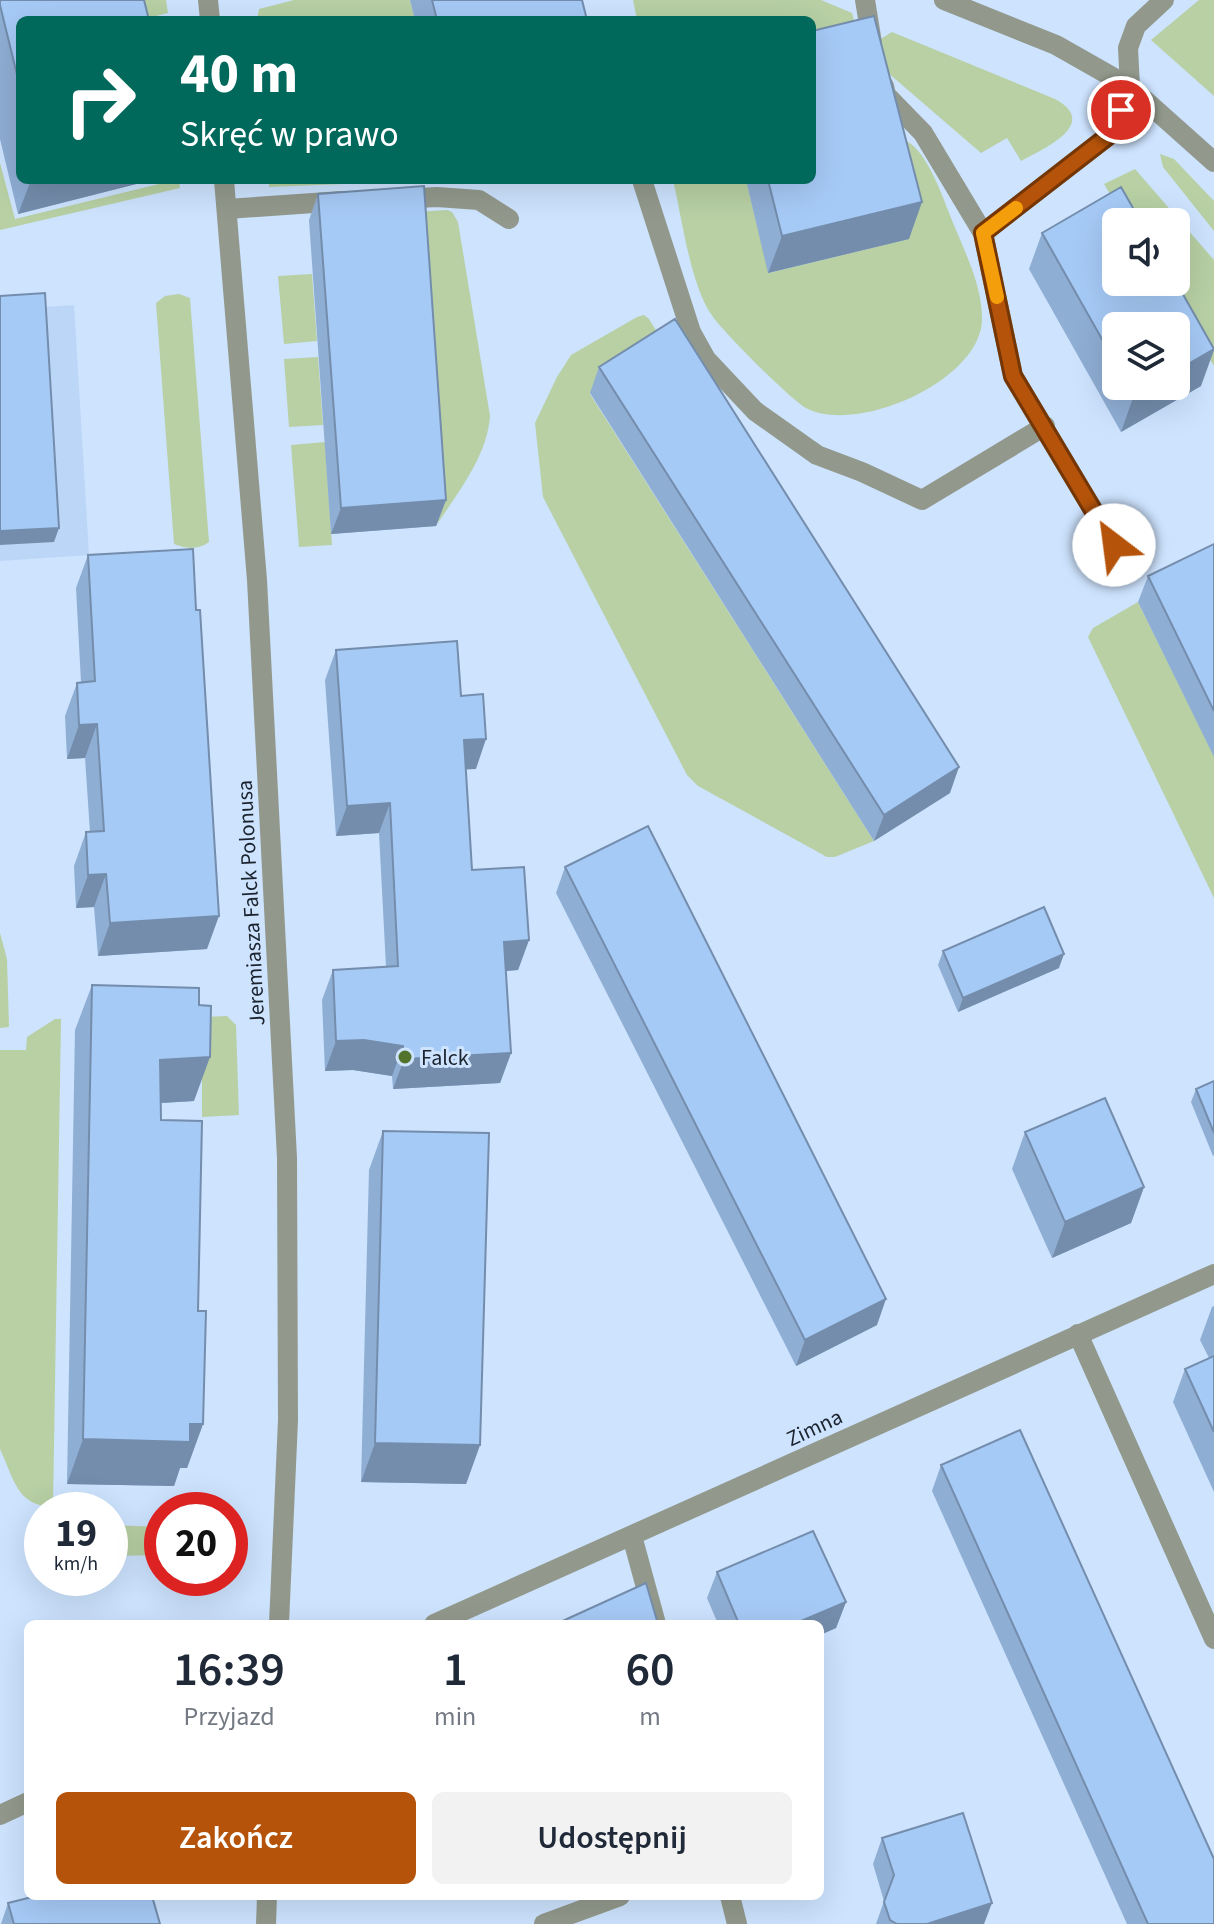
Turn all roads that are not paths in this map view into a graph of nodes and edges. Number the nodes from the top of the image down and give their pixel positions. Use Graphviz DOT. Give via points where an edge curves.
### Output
graph roads {
  1 [pos="865,0"];
  2 [pos="944,0"];
  3 [pos="1164,0"];
  4 [pos="1130,87"];
  5 [pos="1214,162"];
  6 [pos="224,184"];
  7 [pos="643,184"];
  8 [pos="227,209"];
  9 [pos="509,219"];
  10 [pos="983,233"];
  11 [pos="1045,426"];
  12 [pos="1114,545"];
  13 [pos="1214,1274"];
  14 [pos="1078,1334"];
  15 [pos="632,1536"];
  16 [pos="279,1620"];
  17 [pos="443,1620"];
  18 [pos="655,1620"];
  19 [pos="1214,1639"];
  20 [pos="24,1804"];
  21 [pos="0,1815"];
  22 [pos="267,1900"];
  23 [pos="609,1900"];
  24 [pos="731,1900"];
  25 [pos="266,1924"];
  26 [pos="544,1924"];
  27 [pos="737,1924"];
  1 -- 10 [label="street" via="886,95 923,133"];
  2 -- 4 [label="street" via="1056,45"];
  3 -- 4 [label="street" via="1136,26 1128,48"];
  4 -- 5 [label="street"];
  4 -- 10 [label="street" via="1112,133"];
  6 -- 8 [label="street, Jeremiasza Falck Polonusa"];
  7 -- 11 [label="street" via="691,332 706,359 755,411 817,455 922,500"];
  8 -- 9 [label="street" via="437,197 479,200"];
  8 -- 16 [label="street, Jeremiasza Falck Polonusa" via="257,580 287,1158 288,1420"];
  10 -- 11 [label="street" via="1013,376"];
  11 -- 12 [label="street"];
  13 -- 14 [label="street, Zimna"];
  14 -- 15 [label="street, Zimna"];
  14 -- 19 [label="street"];
  15 -- 17 [label="street, Zimna"];
  15 -- 18 [label="street"];
  20 -- 21 [label="street"];
  22 -- 25 [label="street"];
  23 -- 26 [label="street"];
  24 -- 27 [label="street"];
}
